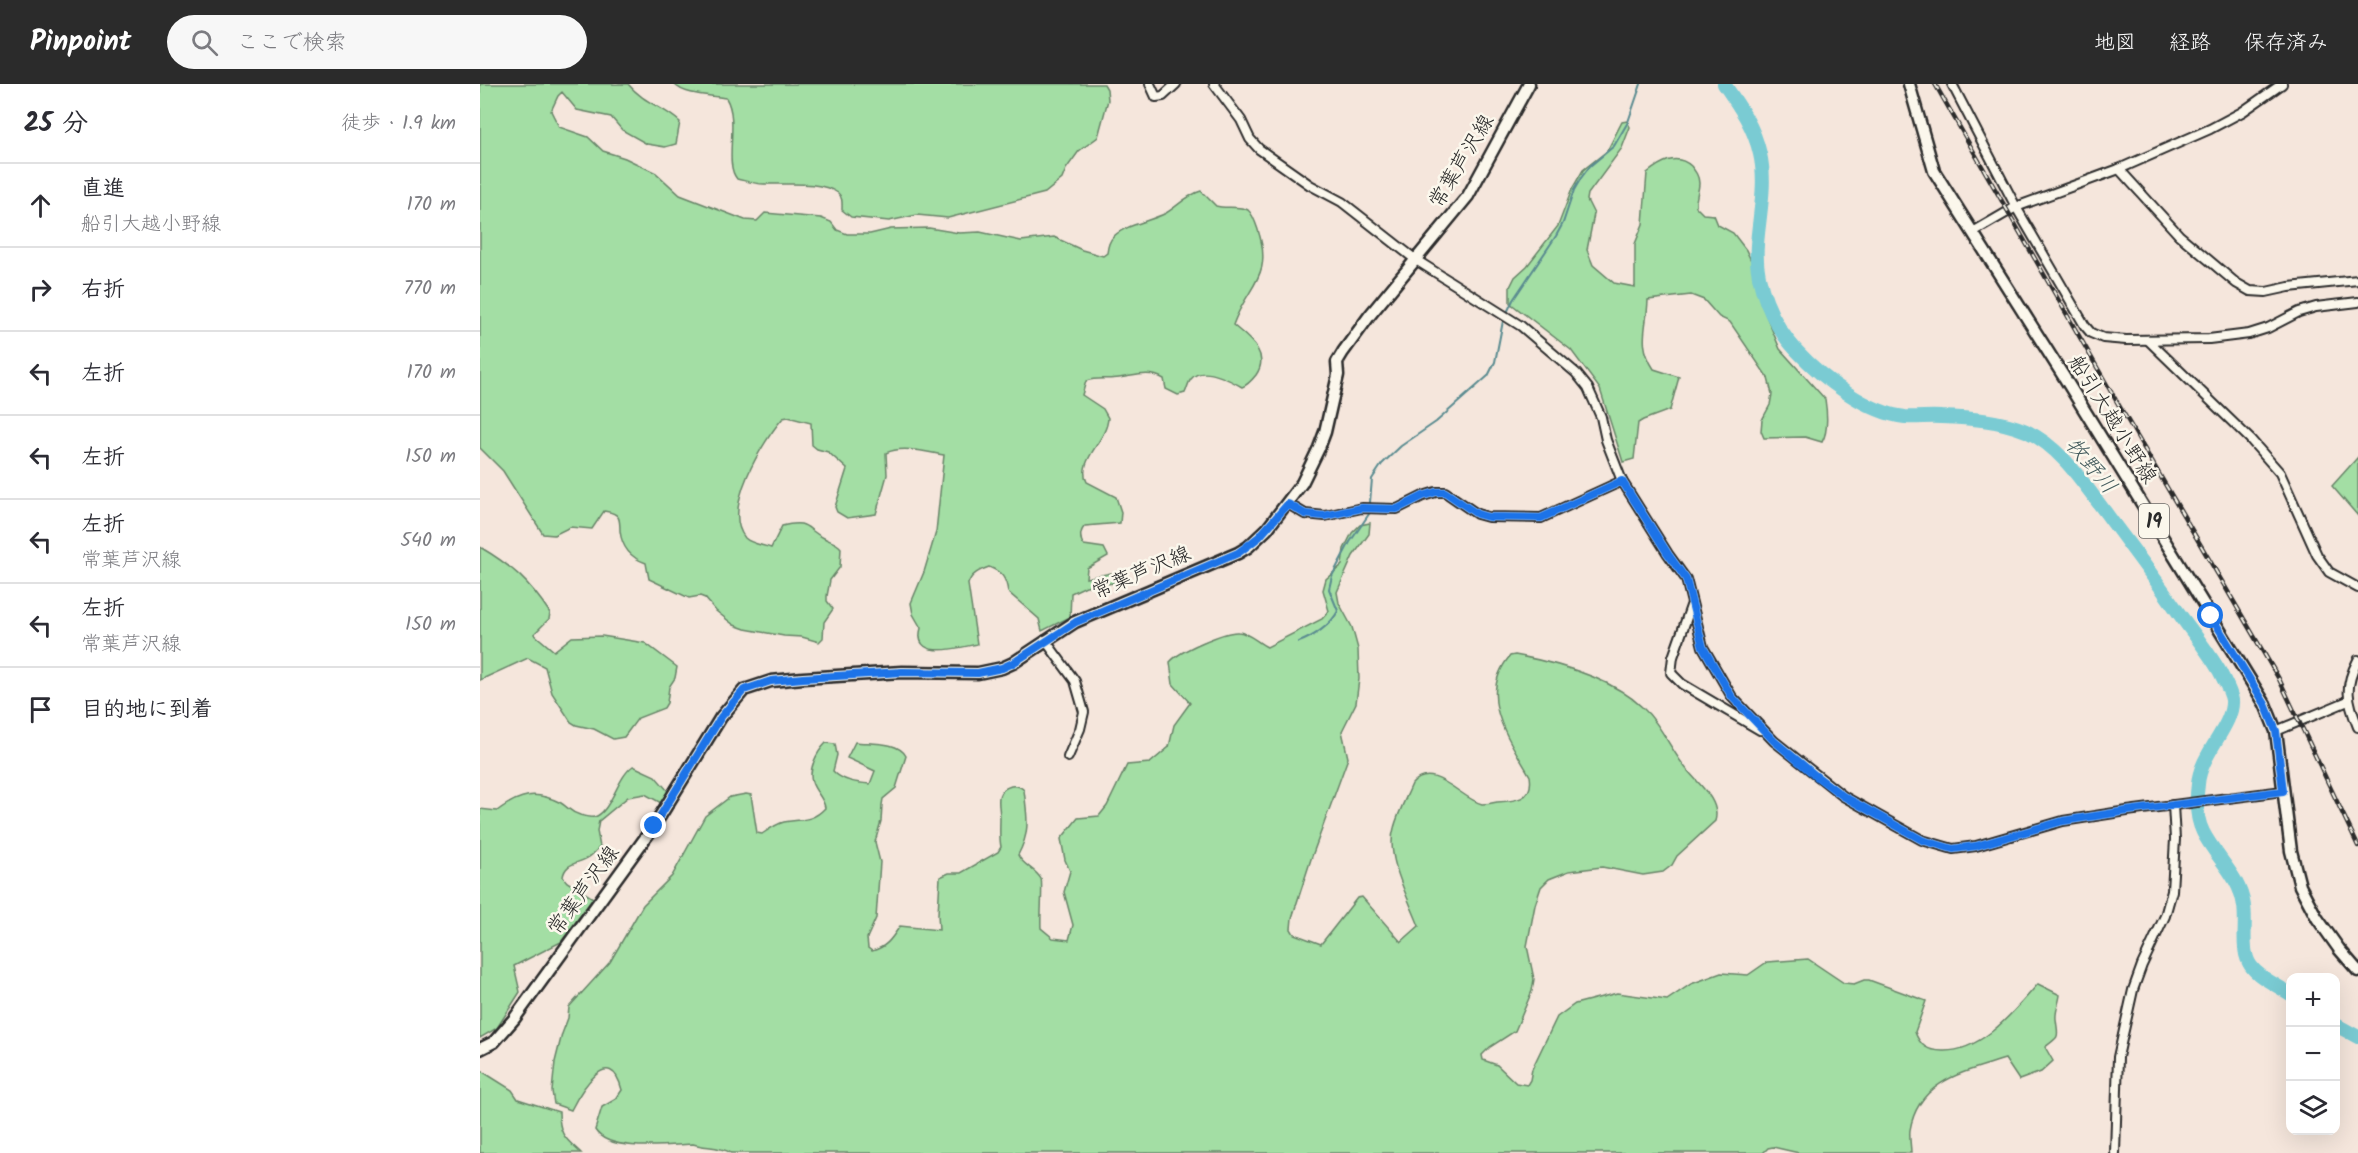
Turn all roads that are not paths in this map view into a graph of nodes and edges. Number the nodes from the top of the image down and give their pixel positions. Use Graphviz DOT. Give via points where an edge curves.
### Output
graph roads {
  1 [pos="1150,84"];
  2 [pos="1176,84"];
  3 [pos="1214,84"];
  4 [pos="1529,84"];
  5 [pos="1908,84"];
  6 [pos="1952,84"];
  7 [pos="2282,84"];
  8 [pos="2119,169"];
  9 [pos="2016,207"];
  10 [pos="1973,232"];
  11 [pos="1416,260"];
  12 [pos="2358,280"];
  13 [pos="2358,302"];
  14 [pos="2148,340"];
  15 [pos="1622,481"];
  16 [pos="1288,504"];
  17 [pos="2358,588"];
  18 [pos="1691,604"];
  19 [pos="1045,640"];
  20 [pos="2358,660"];
  21 [pos="2348,701"];
  22 [pos="2358,727"];
  23 [pos="2276,731"];
  24 [pos="1769,736"];
  25 [pos="1068,757"];
  26 [pos="2283,791"];
  27 [pos="2173,805"];
  28 [pos="2358,971"];
  29 [pos="480,1049"];
  30 [pos="2115,1153"];
  1 -- 2 [label="street" via="1156,97"];
  3 -- 11 [label="street" via="1259,149 1342,202"];
  4 -- 11 [label="main road, 常葉芦沢線" via="1468,196"];
  5 -- 10 [label="main road, 船引大越小野線 / 19" via="1934,171"];
  6 -- 9 [label="street"];
  7 -- 8 [label="street" via="2210,129"];
  8 -- 9 [label="street"];
  8 -- 12 [label="street" via="2178,235 2250,291"];
  9 -- 10 [label="street"];
  9 -- 14 [label="street" via="2091,333 2103,338"];
  10 -- 23 [label="main road, 船引大越小野線 / 19" via="2191,582 2265,704"];
  11 -- 15 [label="street" via="1521,326 1576,373 1588,388 1601,417"];
  11 -- 16 [label="main road, 常葉芦沢線" via="1342,352 1319,448"];
  13 -- 14 [label="street" via="2316,307 2249,334"];
  14 -- 17 [label="street" via="2250,439 2280,474 2317,555 2329,572"];
  15 -- 16 [label="street" via="1541,518 1488,517 1445,492 1423,496 1397,509 1362,508 1324,516 1305,514"];
  15 -- 18 [label="street" via="1686,579"];
  16 -- 19 [label="main road, 常葉芦沢線" via="1259,537 1238,553 1098,612"];
  18 -- 24 [label="street" via="1703,647 1732,697"];
  18 -- 24 [label="street" via="1671,673 1682,684"];
  19 -- 25 [label="street" via="1075,681 1084,712"];
  19 -- 29 [label="main road, 常葉芦沢線" via="1013,663 989,671 803,678 771,681 744,690 721,717 654,826 514,1019 494,1042"];
  20 -- 21 [label="street"];
  21 -- 22 [label="street"];
  21 -- 23 [label="street"];
  23 -- 26 [label="main road, 船引大越小野線 / 19"];
  24 -- 27 [label="street" via="1843,796 1922,840 1953,849 2063,821"];
  26 -- 27 [label="street"];
  26 -- 28 [label="main road, 船引大越小野線 / 19" via="2300,886 2338,949"];
  27 -- 30 [label="street" via="2172,891 2133,990 2118,1057"];
}
